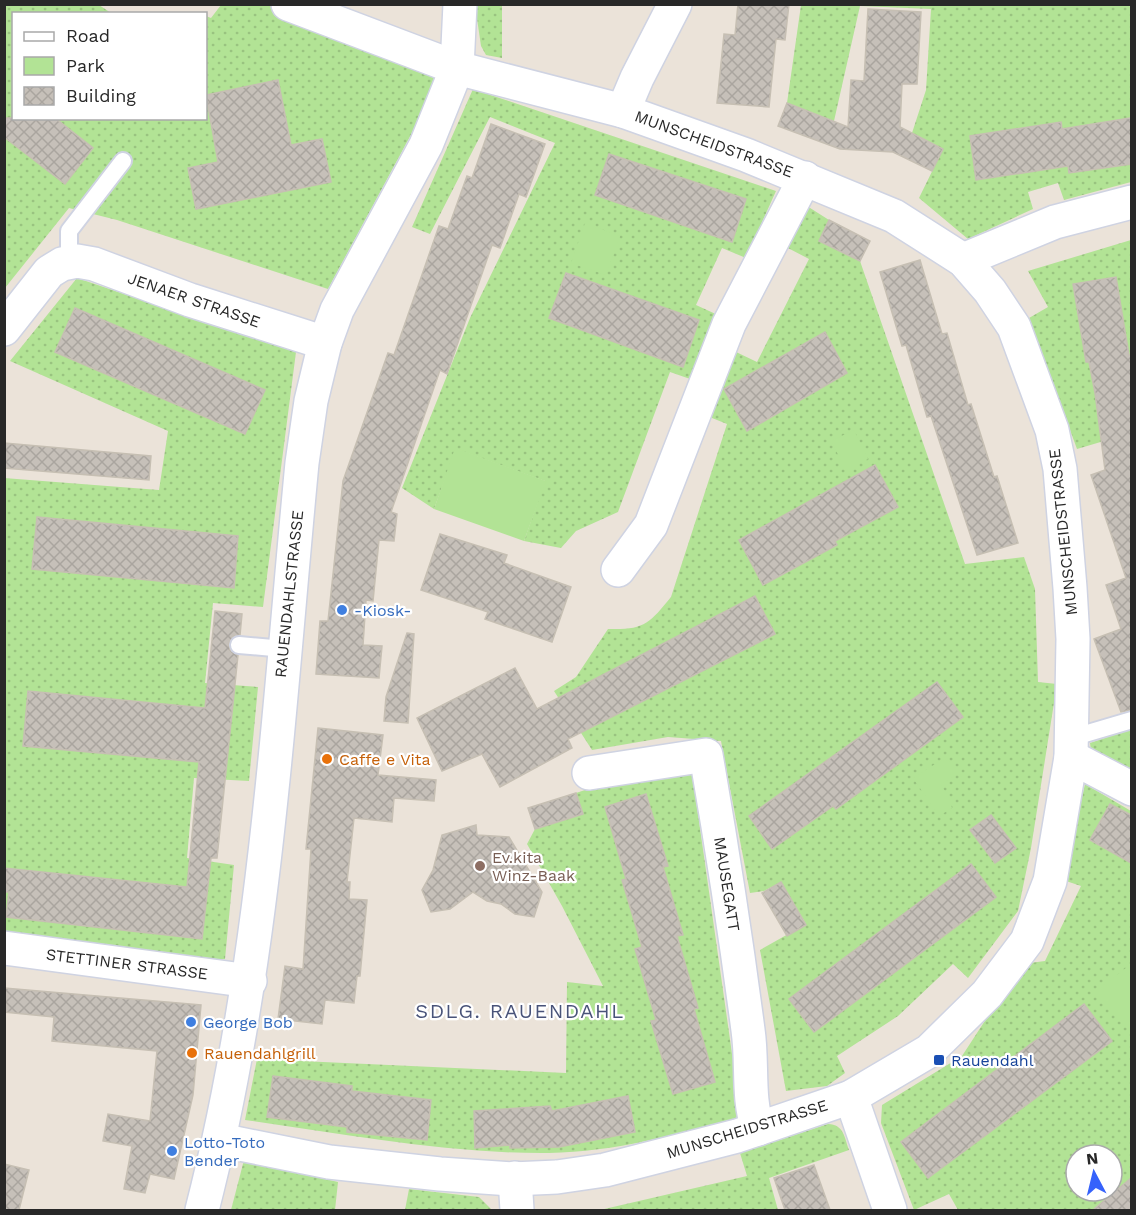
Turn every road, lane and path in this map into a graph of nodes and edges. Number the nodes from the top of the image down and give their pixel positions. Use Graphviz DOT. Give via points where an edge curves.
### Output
graph roads {
  1 [pos="288,4"];
  2 [pos="460,4"];
  3 [pos="675,4"];
  4 [pos="457,68"];
  5 [pos="623,111"];
  6 [pos="123,161"];
  7 [pos="805,178"];
  8 [pos="1131,202"];
  9 [pos="963,260"];
  10 [pos="66,263"];
  11 [pos="4,329"];
  12 [pos="325,343"];
  13 [pos="618,570"];
  14 [pos="239,645"];
  15 [pos="284,649"];
  16 [pos="1131,720"];
  17 [pos="1071,748"];
  18 [pos="589,772"];
  19 [pos="1131,789"];
  20 [pos="4,948"];
  21 [pos="250,981"];
  22 [pos="851,1097"];
  23 [pos="758,1129"];
  24 [pos="220,1140"];
  25 [pos="515,1178"];
  26 [pos="202,1210"];
  27 [pos="517,1210"];
  28 [pos="890,1210"];
  1 -- 4 [label="street, MUNSCHEIDSTRASSE"];
  2 -- 4 [label="street, RAUENDAHLSTRASSE"];
  3 -- 5 [label="street, MUNSCHEIDSTRASSE"];
  4 -- 5 [label="street, MUNSCHEIDSTRASSE"];
  4 -- 12 [label="street, RAUENDAHLSTRASSE" via="426,145 337,310"];
  5 -- 7 [label="street, MUNSCHEIDSTRASSE"];
  6 -- 10 [label="lane" via="69,231"];
  7 -- 9 [label="street, MUNSCHEIDSTRASSE" via="894,216"];
  7 -- 13 [label="street, MUNSCHEIDSTRASSE" via="729,324 651,525"];
  8 -- 9 [label="street" via="1055,222"];
  9 -- 17 [label="street, MUNSCHEIDSTRASSE" via="1014,327 1052,430 1060,469 1071,588"];
  10 -- 11 [label="street" via="49,272"];
  10 -- 12 [label="street, JENAER STRASSE" via="94,264"];
  12 -- 15 [label="street, RAUENDAHLSTRASSE" via="304,444"];
  14 -- 15 [label="lane"];
  15 -- 21 [label="street, RAUENDAHLSTRASSE"];
  16 -- 17 [label="lane"];
  17 -- 19 [label="street"];
  17 -- 22 [label="street, MUNSCHEIDSTRASSE" via="1050,881 1027,941 987,994 929,1051"];
  18 -- 23 [label="street, MAUSEGATT" via="706,755 750,1042 751,1110"];
  20 -- 21 [label="street, STETTINER STRASSE"];
  21 -- 24 [label="street, RAUENDAHLSTRASSE"];
  22 -- 23 [label="street, MUNSCHEIDSTRASSE"];
  22 -- 28 [label="street"];
  23 -- 25 [label="street, MUNSCHEIDSTRASSE" via="604,1170"];
  24 -- 25 [label="street, MUNSCHEIDSTRASSE" via="329,1162"];
  24 -- 26 [label="street, RAUENDAHLSTRASSE"];
  25 -- 27 [label="street"];
}
